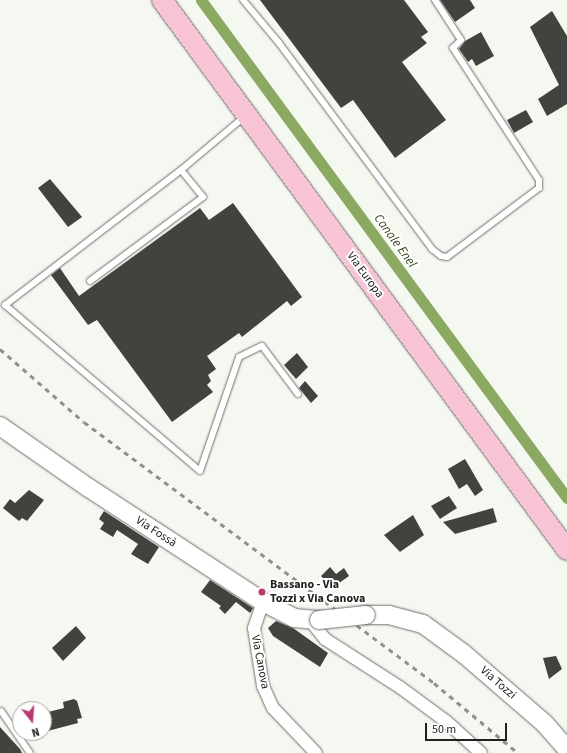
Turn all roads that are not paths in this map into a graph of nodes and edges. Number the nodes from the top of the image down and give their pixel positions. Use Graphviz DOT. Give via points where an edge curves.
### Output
graph roads {
  1 [pos="162,0"];
  2 [pos="243,0"];
  3 [pos="435,0"];
  4 [pos="247,115"];
  5 [pos="181,170"];
  6 [pos="90,281"];
  7 [pos="298,394"];
  8 [pos="0,426"];
  9 [pos="567,550"];
  10 [pos="263,602"];
  11 [pos="366,615"];
  12 [pos="314,619"];
  13 [pos="1,711"];
  14 [pos="567,749"];
  15 [pos="30,753"];
  16 [pos="316,753"];
  17 [pos="481,753"];
  1 -- 4 [label="main road, Via Europa"];
  2 -- 3 [label="lane" via="279,43 432,249 447,257 539,188 539,180 453,48 461,40"];
  4 -- 5 [label="lane"];
  4 -- 9 [label="main road, Via Europa"];
  5 -- 6 [label="lane" via="203,197"];
  5 -- 7 [label="lane" via="6,305 200,472 239,357 262,346"];
  8 -- 10 [label="main road, Via Fossà" via="89,488"];
  10 -- 12 [label="main road, Via Fossà" via="294,618"];
  10 -- 16 [label="street, Via Canova" via="254,628 263,686 273,708"];
  11 -- 12 [label="main road, Via Fossà, bridge"];
  11 -- 14 [label="main road, Via Tozzi" via="389,614 423,624 464,654 545,724"];
  12 -- 17 [label="street" via="325,639 401,688 447,722"];
  13 -- 15 [label="lane"];
}
